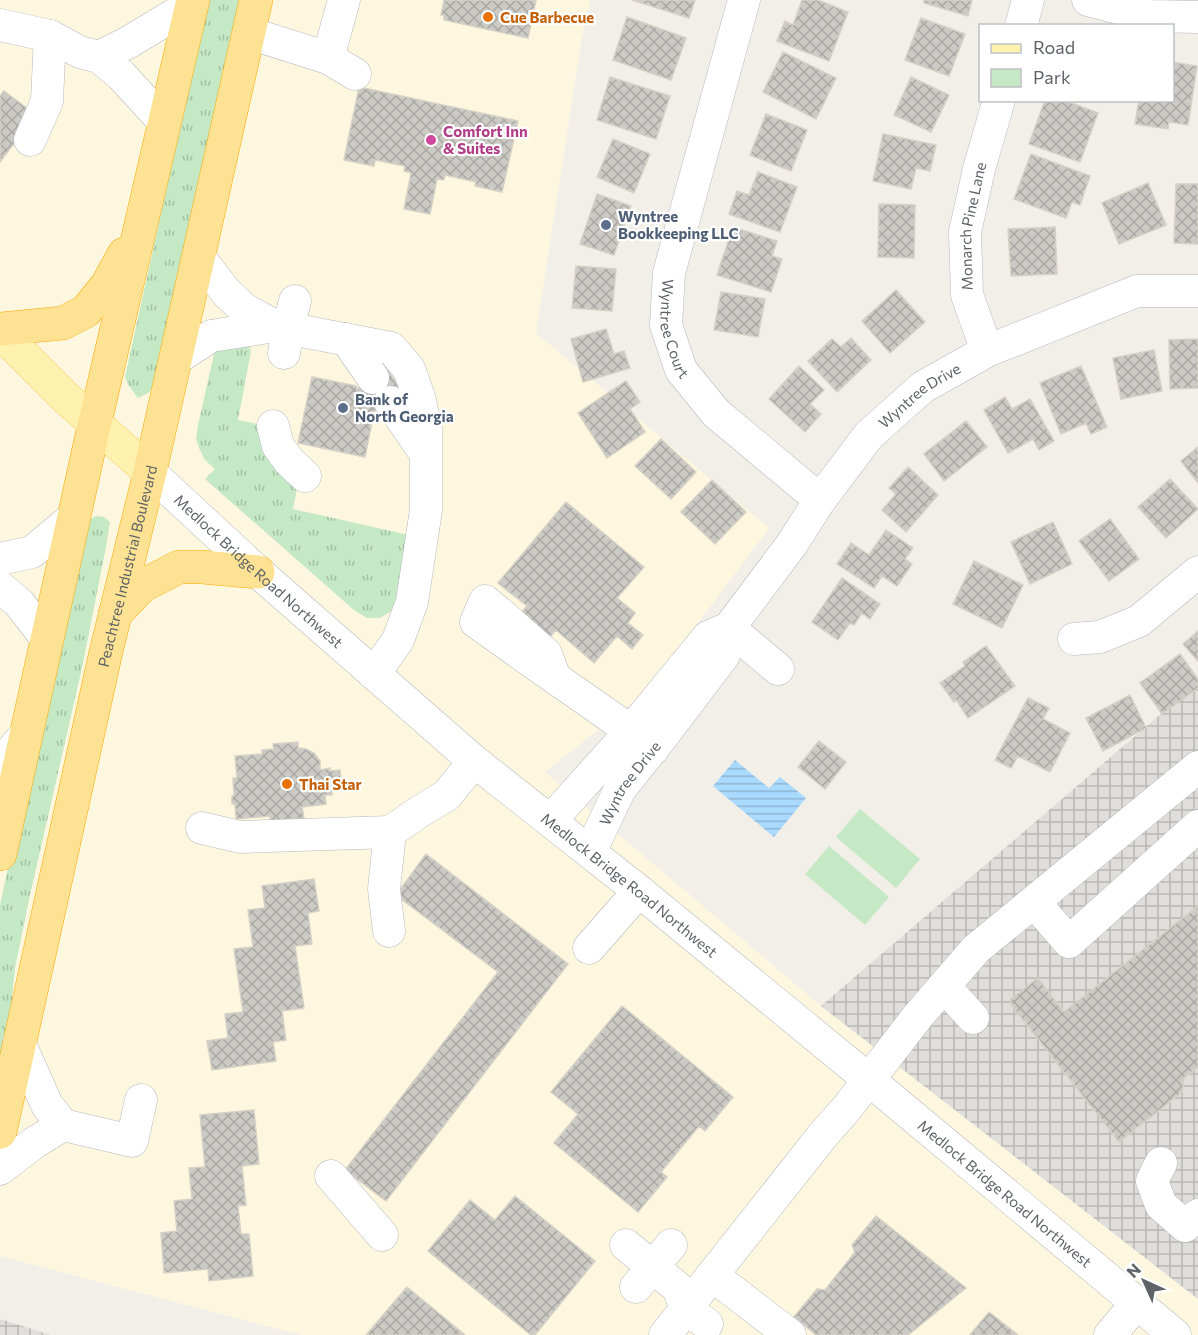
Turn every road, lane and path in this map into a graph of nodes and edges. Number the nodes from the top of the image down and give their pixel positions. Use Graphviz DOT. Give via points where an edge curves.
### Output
graph roads {
  1 [pos="256,0"];
  2 [pos="344,0"];
  3 [pos="744,0"];
  4 [pos="1028,0"];
  5 [pos="1088,0"];
  6 [pos="192,2"];
  7 [pos="1198,17"];
  8 [pos="1022,24"];
  9 [pos="0,25"];
  10 [pos="249,33"];
  11 [pos="50,36"];
  12 [pos="99,57"];
  13 [pos="328,58"];
  14 [pos="355,74"];
  15 [pos="998,102"];
  16 [pos="164,122"];
  17 [pos="30,140"];
  18 [pos="140,226"];
  19 [pos="199,257"];
  20 [pos="1198,291"];
  21 [pos="286,327"];
  22 [pos="0,331"];
  23 [pos="346,339"];
  24 [pos="987,351"];
  25 [pos="176,359"];
  26 [pos="95,423"];
  27 [pos="273,426"];
  28 [pos="426,454"];
  29 [pos="150,472"];
  30 [pos="304,476"];
  31 [pos="820,501"];
  32 [pos="74,517"];
  33 [pos="0,559"];
  34 [pos="258,572"];
  35 [pos="1198,572"];
  36 [pos="0,587"];
  37 [pos="115,614"];
  38 [pos="729,628"];
  39 [pos="46,639"];
  40 [pos="1074,639"];
  41 [pos="778,669"];
  42 [pos="374,674"];
  43 [pos="555,678"];
  44 [pos="26,735"];
  45 [pos="642,740"];
  46 [pos="474,761"];
  47 [pos="0,764"];
  48 [pos="1198,767"];
  49 [pos="550,820"];
  50 [pos="1198,826"];
  51 [pos="202,828"];
  52 [pos="390,832"];
  53 [pos="590,852"];
  54 [pos="0,854"];
  55 [pos="639,891"];
  56 [pos="1034,902"];
  57 [pos="389,931"];
  58 [pos="589,948"];
  59 [pos="944,986"];
  60 [pos="973,1018"];
  61 [pos="19,1042"];
  62 [pos="868,1079"];
  63 [pos="141,1100"];
  64 [pos="63,1125"];
  65 [pos="0,1132"];
  66 [pos="1161,1162"];
  67 [pos="0,1169"];
  68 [pos="331,1176"];
  69 [pos="1194,1226"];
  70 [pos="382,1235"];
  71 [pos="626,1245"];
  72 [pos="712,1275"];
  73 [pos="1137,1302"];
  74 [pos="697,1316"];
  75 [pos="664,1335"];
  76 [pos="790,1335"];
  77 [pos="1110,1335"];
  78 [pos="1175,1335"];
  1 -- 10 [label="highway, Peachtree Industrial Boulevard"];
  2 -- 13 [label="street"];
  3 -- 31 [label="street, Wyntree Court" via="669,273 666,325 681,370 716,413"];
  4 -- 8 [label="street"];
  5 -- 7 [label="street" via="1149,16"];
  6 -- 12 [label="street"];
  6 -- 16 [label="highway"];
  9 -- 11 [label="street"];
  10 -- 13 [label="street"];
  10 -- 19 [label="highway, Peachtree Industrial Boulevard"];
  11 -- 12 [label="street"];
  11 -- 17 [label="street" via="47,101"];
  12 -- 16 [label="street"];
  13 -- 14 [label="street"];
  15 -- 24 [label="street, Monarch Pine Lane" via="964,232 967,295"];
  16 -- 18 [label="highway"];
  18 -- 22 [label="highway" via="107,285 86,311 63,323"];
  18 -- 26 [label="highway"];
  19 -- 21 [label="street" via="244,309"];
  19 -- 25 [label="highway, Peachtree Industrial Boulevard"];
  20 -- 24 [label="street, Wyntree Drive" via="1137,291"];
  21 -- 23 [label="street"];
  21 -- 25 [label="street" via="211,336"];
  22 -- 26 [label="main road, Medlock Bridge Road Northwest"];
  23 -- 28 [label="street"];
  23 -- 28 [label="street" via="391,348 409,369 426,429"];
  24 -- 31 [label="street, Wyntree Drive" via="924,387 869,435"];
  25 -- 29 [label="highway, Peachtree Industrial Boulevard"];
  26 -- 29 [label="main road, Medlock Bridge Road Northwest"];
  26 -- 32 [label="highway"];
  27 -- 30 [label="street" via="278,446"];
  28 -- 42 [label="street" via="426,510 412,602 398,640"];
  29 -- 34 [label="street, Medlock Bridge Road Northwest"];
  29 -- 37 [label="highway, Peachtree Industrial Boulevard"];
  31 -- 38 [label="street, Wyntree Drive"];
  32 -- 33 [label="street" via="32,552"];
  32 -- 39 [label="highway"];
  34 -- 37 [label="highway" via="179,567 142,585"];
  34 -- 42 [label="street, Medlock Bridge Road Northwest"];
  35 -- 40 [label="street" via="1139,621 1100,637"];
  36 -- 39 [label="street" via="19,603"];
  37 -- 61 [label="highway, Peachtree Industrial Boulevard"];
  38 -- 41 [label="street"];
  38 -- 45 [label="street, Wyntree Drive" via="724,655"];
  39 -- 44 [label="highway"];
  42 -- 46 [label="street, Medlock Bridge Road Northwest"];
  43 -- 45 [label="street"];
  44 -- 47 [label="street"];
  44 -- 54 [label="highway"];
  45 -- 49 [label="street, Wyntree Drive"];
  45 -- 53 [label="street, Wyntree Drive"];
  46 -- 49 [label="street, Medlock Bridge Road Northwest"];
  46 -- 52 [label="street" via="447,795 408,803"];
  48 -- 56 [label="street"];
  49 -- 53 [label="street, Medlock Bridge Road Northwest"];
  50 -- 56 [label="street" via="1069,942"];
  51 -- 52 [label="street" via="240,837"];
  52 -- 57 [label="street" via="384,889"];
  53 -- 55 [label="street, Medlock Bridge Road Northwest"];
  55 -- 58 [label="street"];
  55 -- 62 [label="street, Medlock Bridge Road Northwest"];
  56 -- 59 [label="street" via="976,949"];
  59 -- 60 [label="street"];
  59 -- 62 [label="street"];
  61 -- 64 [label="street" via="47,1105"];
  61 -- 65 [label="highway, Peachtree Industrial Boulevard"];
  62 -- 72 [label="street"];
  62 -- 73 [label="street, Medlock Bridge Road Northwest"];
  63 -- 64 [label="street" via="132,1141"];
  64 -- 67 [label="street"];
  66 -- 69 [label="street" via="1152,1181 1161,1205"];
  68 -- 70 [label="street"];
  71 -- 74 [label="street" via="678,1288"];
  72 -- 74 [label="street"];
  72 -- 76 [label="street"];
  73 -- 77 [label="street"];
  73 -- 78 [label="street, Medlock Bridge Road Northwest"];
  74 -- 75 [label="street"];
}
